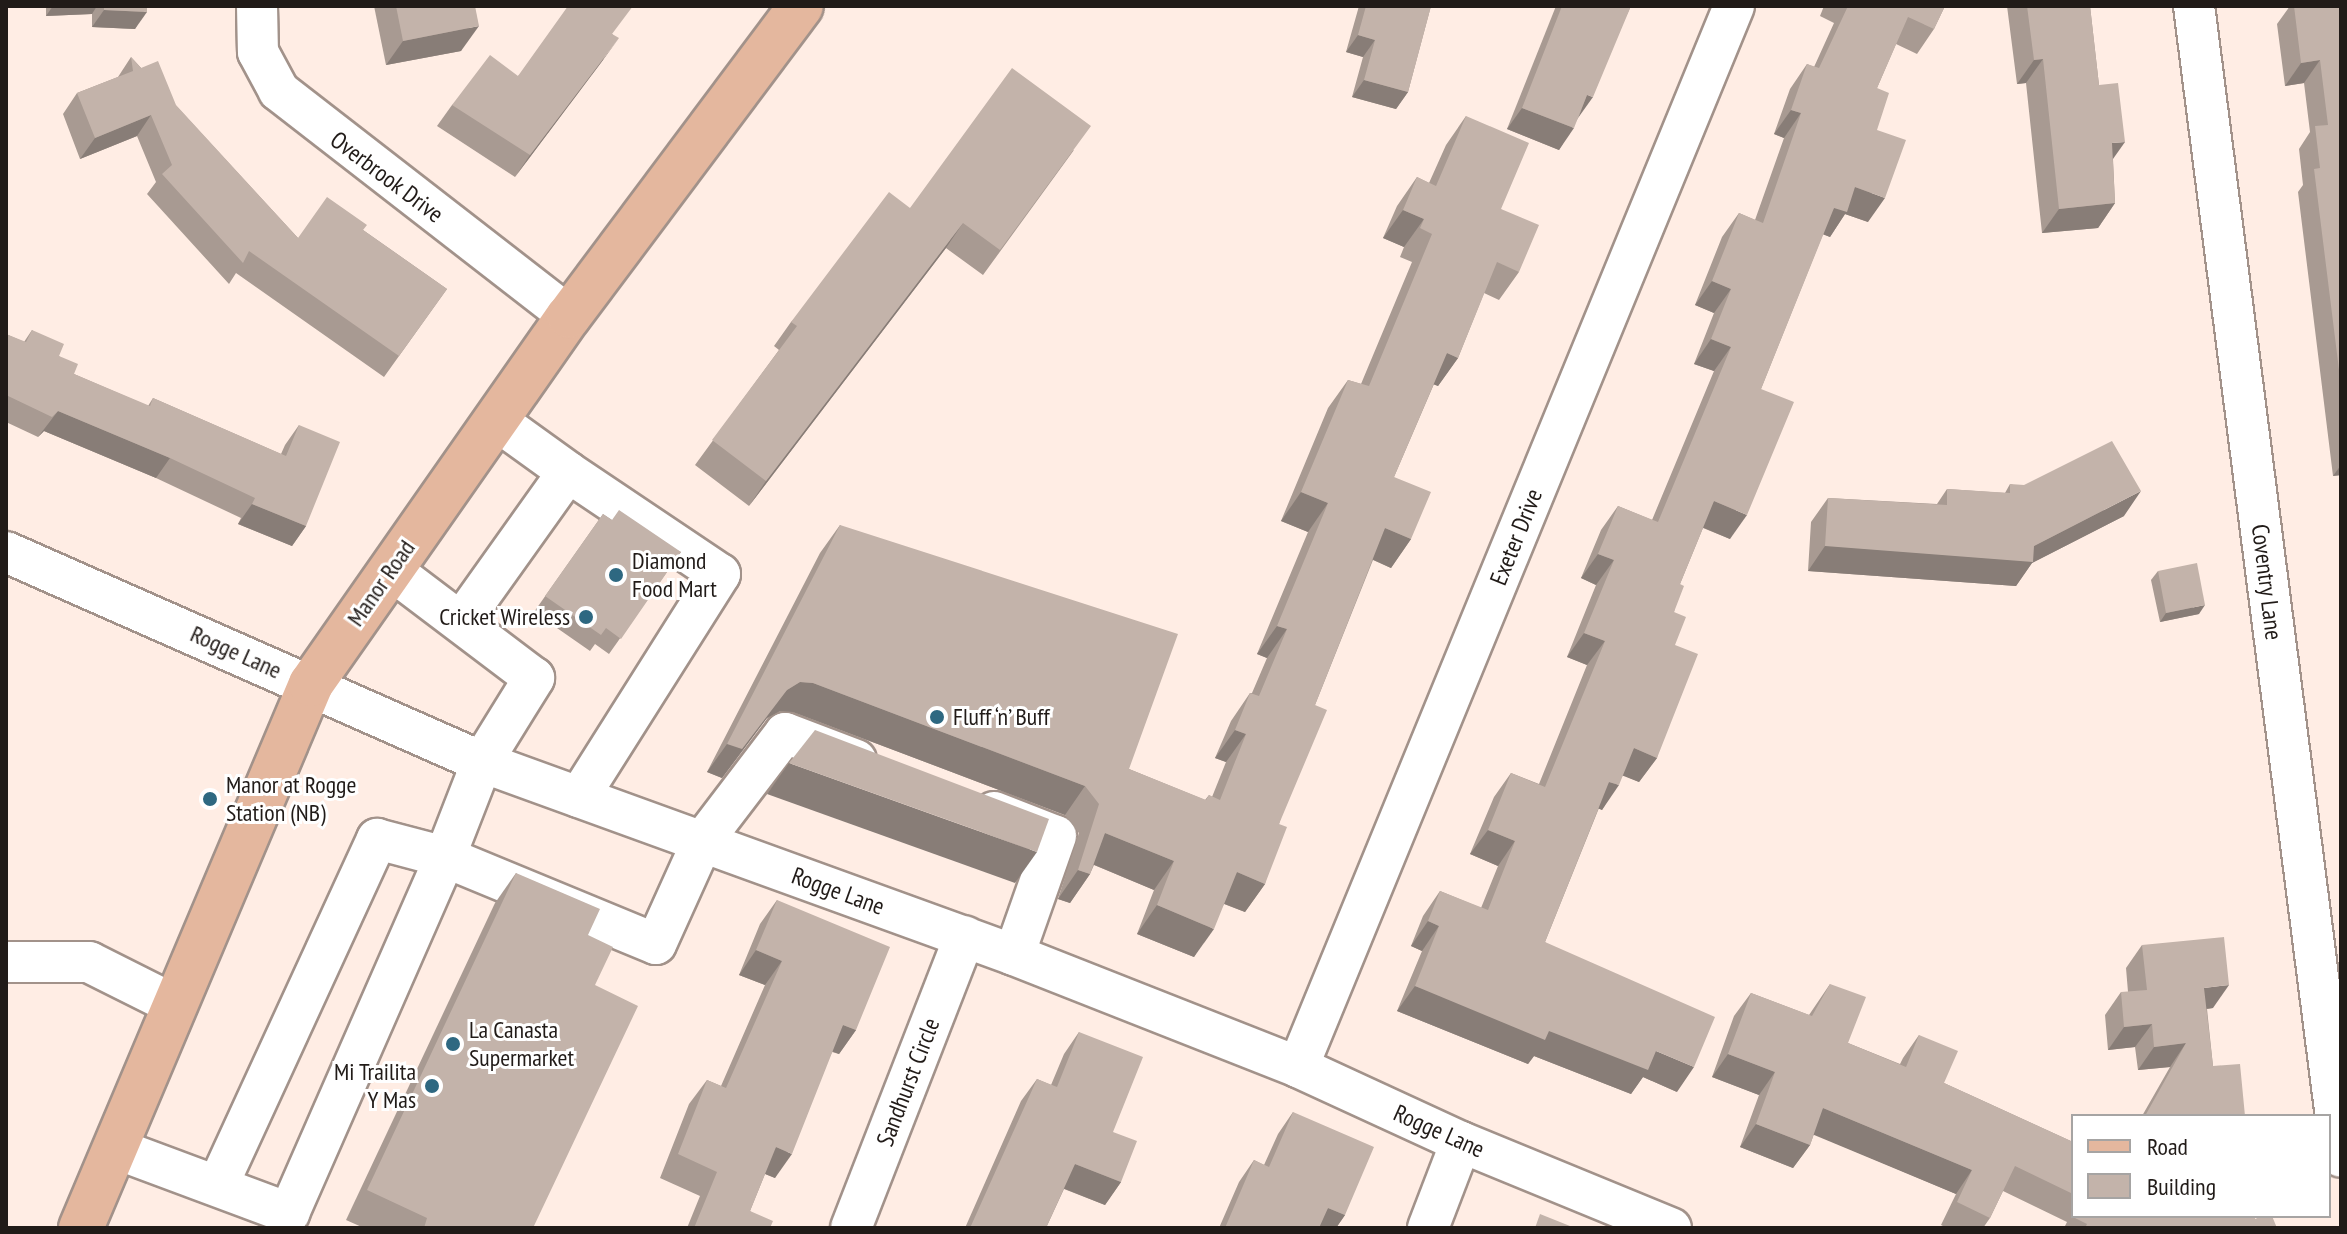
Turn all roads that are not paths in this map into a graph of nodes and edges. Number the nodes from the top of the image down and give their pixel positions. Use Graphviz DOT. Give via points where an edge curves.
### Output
graph roads {
  1 [pos="257,6"];
  2 [pos="801,6"];
  3 [pos="1734,6"];
  4 [pos="2194,6"];
  5 [pos="569,316"];
  6 [pos="496,420"];
  7 [pos="568,472"];
  8 [pos="6,552"];
  9 [pos="391,570"];
  10 [pos="461,622"];
  11 [pos="311,684"];
  12 [pos="482,762"];
  13 [pos="885,771"];
  14 [pos="579,797"];
  15 [pos="956,798"];
  16 [pos="702,842"];
  17 [pos="445,857"];
  18 [pos="965,936"];
  19 [pos="1014,955"];
  20 [pos="6,962"];
  21 [pos="173,1004"];
  22 [pos="1298,1067"];
  23 [pos="1461,1142"];
  24 [pos="114,1148"];
  25 [pos="2341,1157"];
  26 [pos="218,1185"];
  27 [pos="81,1228"];
  28 [pos="851,1228"];
  29 [pos="1428,1228"];
  30 [pos="1671,1228"];
  1 -- 5 [label="street, Overbrook Drive" via="258,52 279,91"];
  2 -- 5 [label="main road, Manor Road"];
  3 -- 22 [label="street, Exeter Drive"];
  4 -- 25 [label="street, Coventry Lane"];
  5 -- 6 [label="main road, Manor Road"];
  6 -- 7 [label="street"];
  6 -- 9 [label="main road, Manor Road"];
  7 -- 10 [label="street"];
  7 -- 14 [label="street" via="720,574"];
  8 -- 11 [label="street, Rogge Lane"];
  9 -- 10 [label="street"];
  9 -- 11 [label="main road, Manor Road"];
  10 -- 12 [label="street" via="534,678"];
  11 -- 12 [label="street, Rogge Lane"];
  11 -- 21 [label="main road, Manor Road"];
  12 -- 14 [label="street, Rogge Lane"];
  12 -- 17 [label="street"];
  13 -- 16 [label="street" via="785,733"];
  14 -- 16 [label="street, Rogge Lane"];
  15 -- 19 [label="street" via="1056,836"];
  16 -- 17 [label="street" via="656,944"];
  16 -- 18 [label="street, Rogge Lane"];
  17 -- 26 [label="street" via="377,839"];
  17 -- 26 [label="street" via="289,1213"];
  18 -- 19 [label="street, Rogge Lane"];
  18 -- 28 [label="street, Sandhurst Circle"];
  19 -- 22 [label="street, Rogge Lane"];
  20 -- 21 [label="street" via="89,962"];
  21 -- 24 [label="main road, Manor Road"];
  22 -- 23 [label="street, Rogge Lane"];
  23 -- 29 [label="street"];
  23 -- 30 [label="street, Rogge Lane"];
  24 -- 26 [label="street"];
  24 -- 27 [label="main road, Manor Road"];
}
